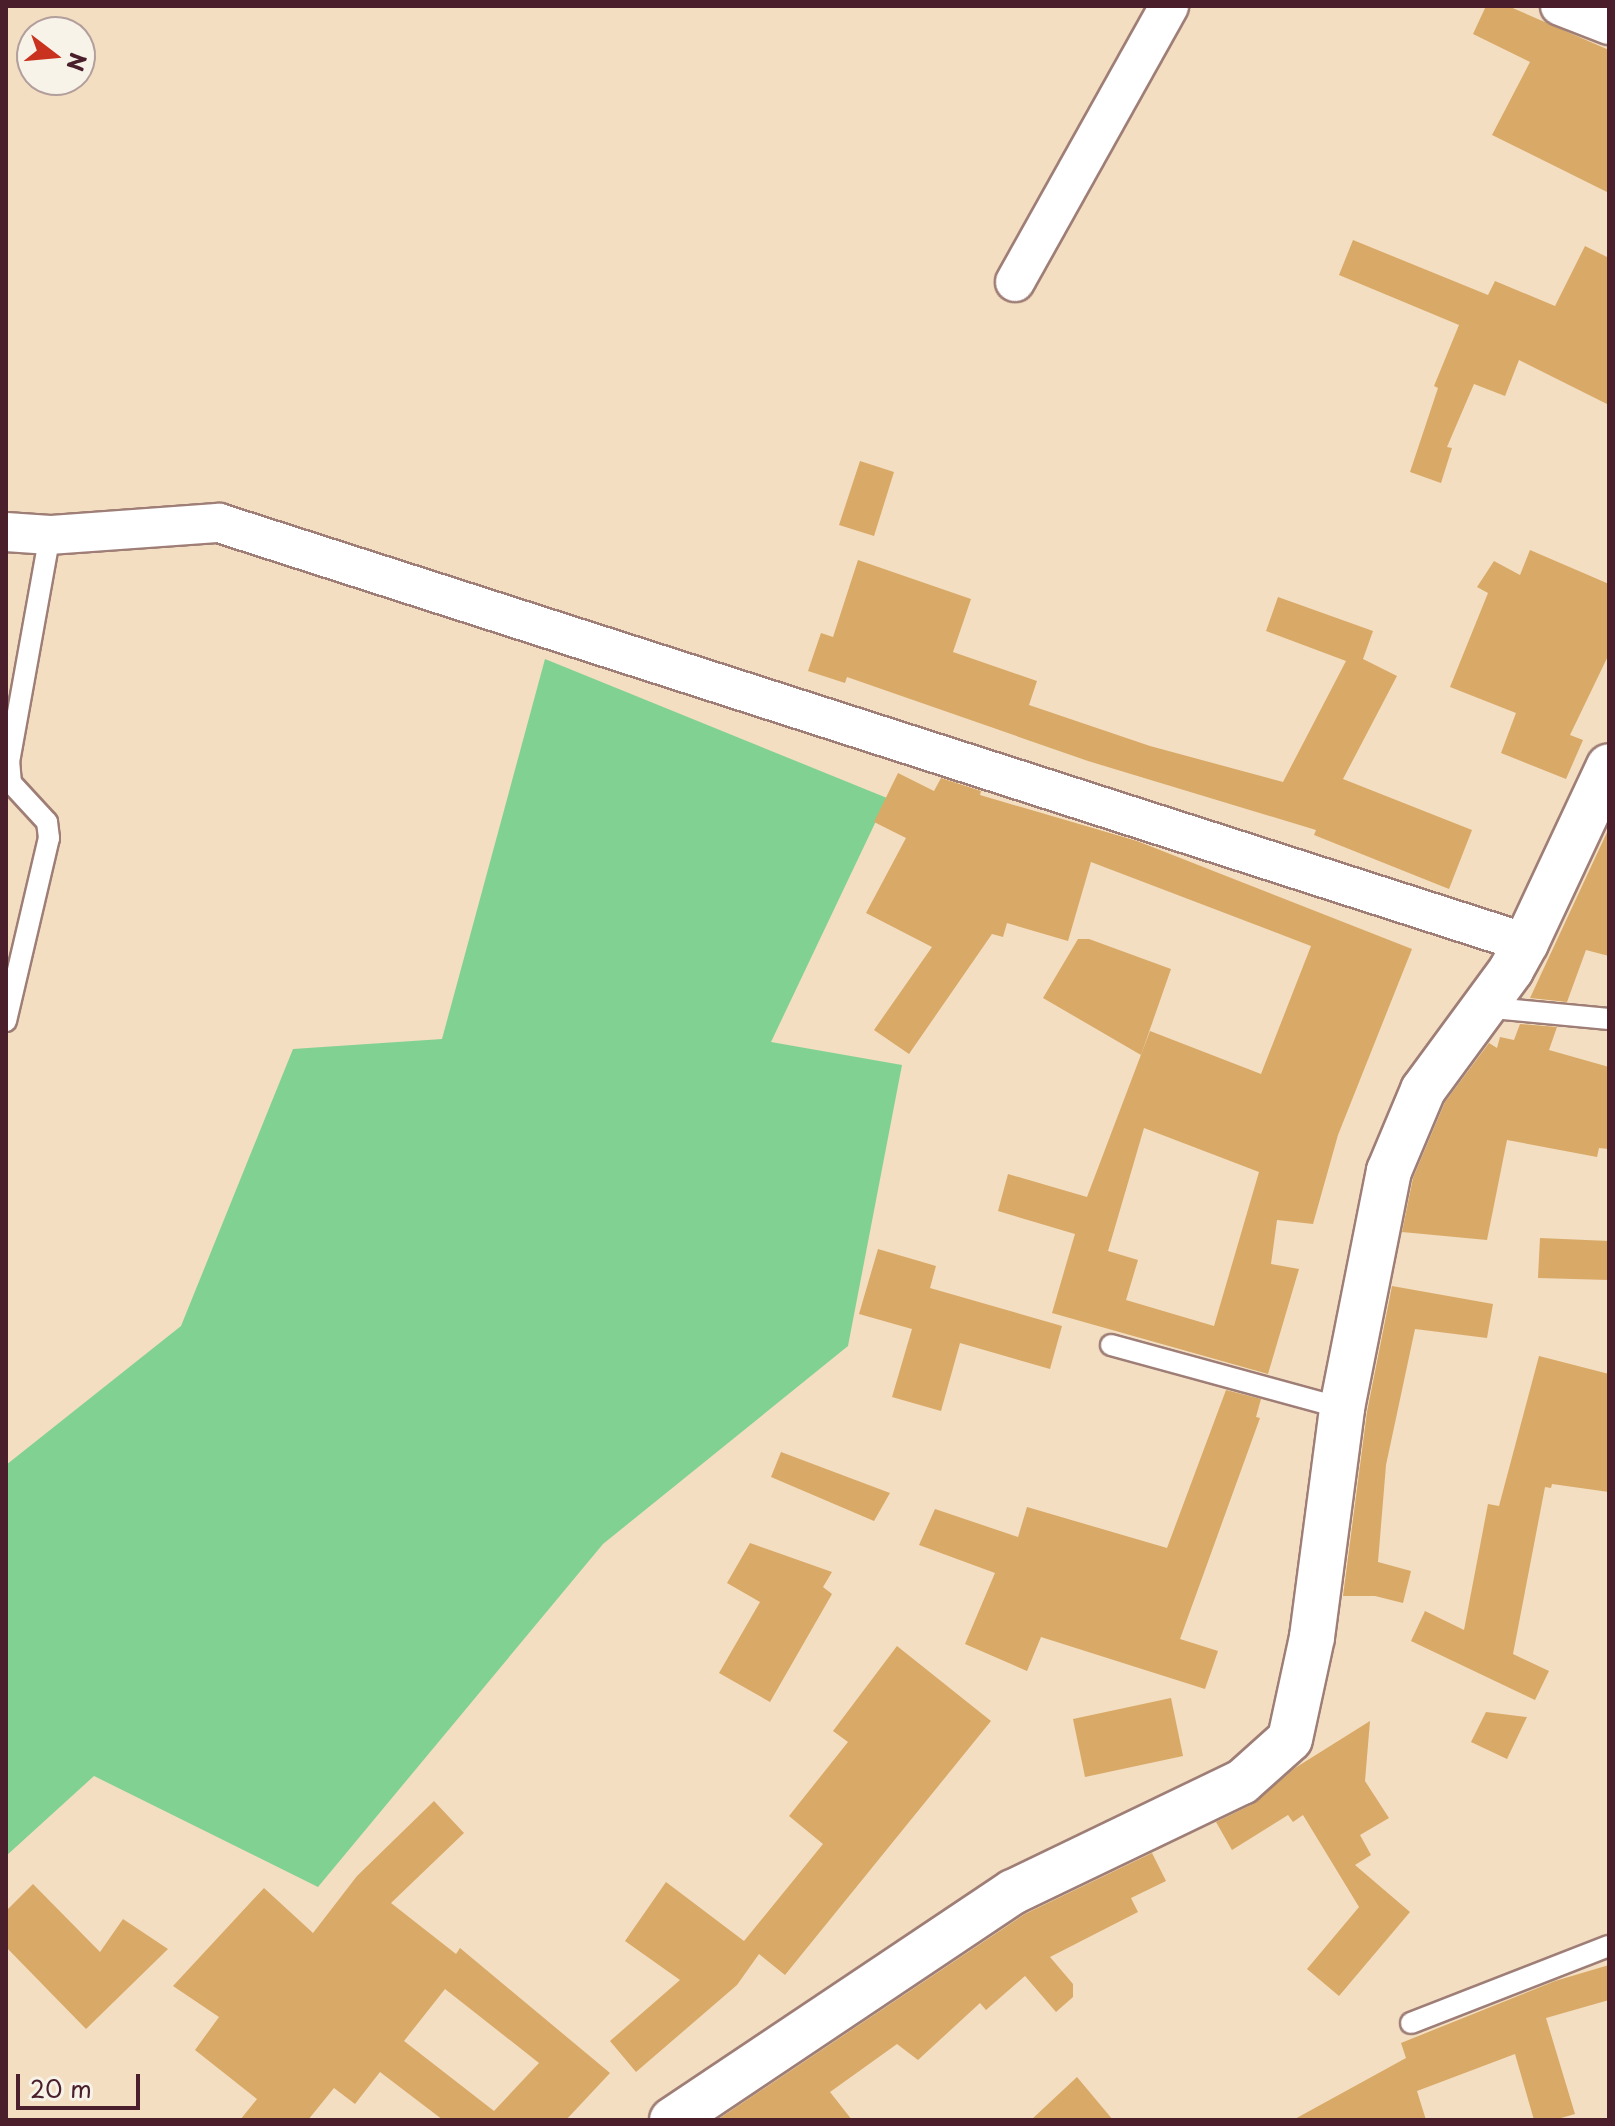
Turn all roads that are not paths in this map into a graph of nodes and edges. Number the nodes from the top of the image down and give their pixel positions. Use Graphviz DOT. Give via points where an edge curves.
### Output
graph roads {
  1 [pos="1169,6"];
  2 [pos="1560,6"];
  3 [pos="1609,25"];
  4 [pos="1015,282"];
  5 [pos="6,532"];
  6 [pos="50,535"];
  7 [pos="1609,766"];
  8 [pos="1526,943"];
  9 [pos="1482,1007"];
  10 [pos="1609,1019"];
  11 [pos="6,1021"];
  12 [pos="1111,1345"];
  13 [pos="1342,1408"];
  14 [pos="1609,1946"];
  15 [pos="1411,2023"];
  16 [pos="672,2120"];
  1 -- 4 [label="street"];
  2 -- 3 [label="street"];
  5 -- 6 [label="street"];
  6 -- 8 [label="street" via="219,523"];
  6 -- 11 [label="lane" via="9,762 11,783 47,822 49,838"];
  7 -- 8 [label="street"];
  8 -- 9 [label="street"];
  9 -- 10 [label="lane"];
  9 -- 13 [label="street" via="1423,1090 1389,1171"];
  12 -- 13 [label="lane"];
  13 -- 16 [label="street" via="1312,1637 1290,1739 1242,1782 1013,1892"];
  14 -- 15 [label="lane"];
}
